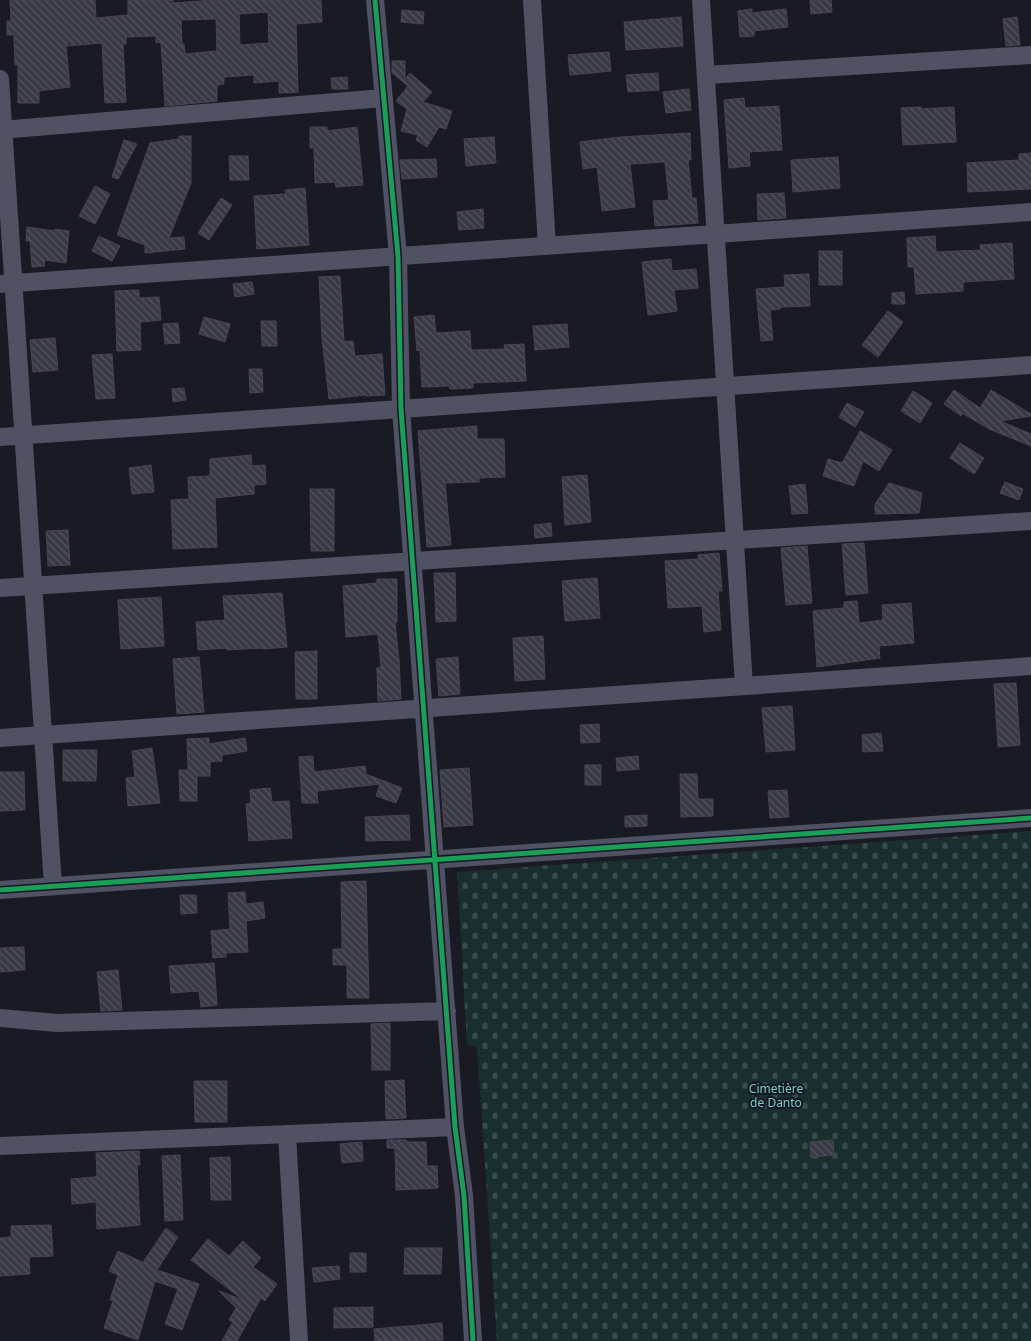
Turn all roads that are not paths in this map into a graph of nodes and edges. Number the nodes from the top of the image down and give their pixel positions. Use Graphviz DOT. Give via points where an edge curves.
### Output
graph roads {
  1 [pos="375,0"];
  2 [pos="532,0"];
  3 [pos="701,0"];
  4 [pos="1031,54"];
  5 [pos="706,75"];
  6 [pos="0,79"];
  7 [pos="383,98"];
  8 [pos="2,130"];
  9 [pos="1031,212"];
  10 [pos="716,234"];
  11 [pos="547,246"];
  12 [pos="398,256"];
  13 [pos="7,284"];
  14 [pos="1031,365"];
  15 [pos="725,387"];
  16 [pos="402,409"];
  17 [pos="22,435"];
  18 [pos="0,437"];
  19 [pos="1031,521"];
  20 [pos="735,540"];
  21 [pos="413,561"];
  22 [pos="33,586"];
  23 [pos="0,588"];
  24 [pos="1031,666"];
  25 [pos="744,686"];
  26 [pos="425,708"];
  27 [pos="43,735"];
  28 [pos="0,738"];
  29 [pos="1031,818"];
  30 [pos="436,860"];
  31 [pos="52,886"];
  32 [pos="0,890"];
  33 [pos="447,1011"];
  34 [pos="0,1018"];
  35 [pos="455,1127"];
  36 [pos="287,1134"];
  37 [pos="0,1146"];
  38 [pos="299,1341"];
  39 [pos="473,1341"];
  1 -- 7 [label="street"];
  2 -- 11 [label="street"];
  3 -- 5 [label="street"];
  4 -- 5 [label="street"];
  5 -- 10 [label="street"];
  6 -- 8 [label="street"];
  7 -- 8 [label="street"];
  7 -- 12 [label="street"];
  8 -- 13 [label="street"];
  9 -- 10 [label="street"];
  10 -- 11 [label="street"];
  10 -- 15 [label="street"];
  11 -- 12 [label="street"];
  12 -- 13 [label="street"];
  12 -- 16 [label="street"];
  13 -- 17 [label="street"];
  14 -- 15 [label="street"];
  15 -- 16 [label="street"];
  15 -- 20 [label="street"];
  16 -- 17 [label="street"];
  16 -- 21 [label="street"];
  17 -- 18 [label="street"];
  17 -- 22 [label="street"];
  19 -- 20 [label="street"];
  20 -- 21 [label="street"];
  20 -- 25 [label="street"];
  21 -- 22 [label="street"];
  21 -- 26 [label="street"];
  22 -- 23 [label="street"];
  22 -- 27 [label="street"];
  24 -- 25 [label="street"];
  25 -- 26 [label="street"];
  26 -- 27 [label="street"];
  26 -- 30 [label="street"];
  27 -- 28 [label="street"];
  27 -- 31 [label="street"];
  29 -- 30 [label="street"];
  30 -- 31 [label="street"];
  30 -- 33 [label="street"];
  31 -- 32 [label="street"];
  33 -- 34 [label="street" via="57,1023"];
  33 -- 35 [label="street"];
  35 -- 36 [label="street"];
  35 -- 39 [label="street" via="464,1196"];
  36 -- 37 [label="street"];
  36 -- 38 [label="street"];
}
